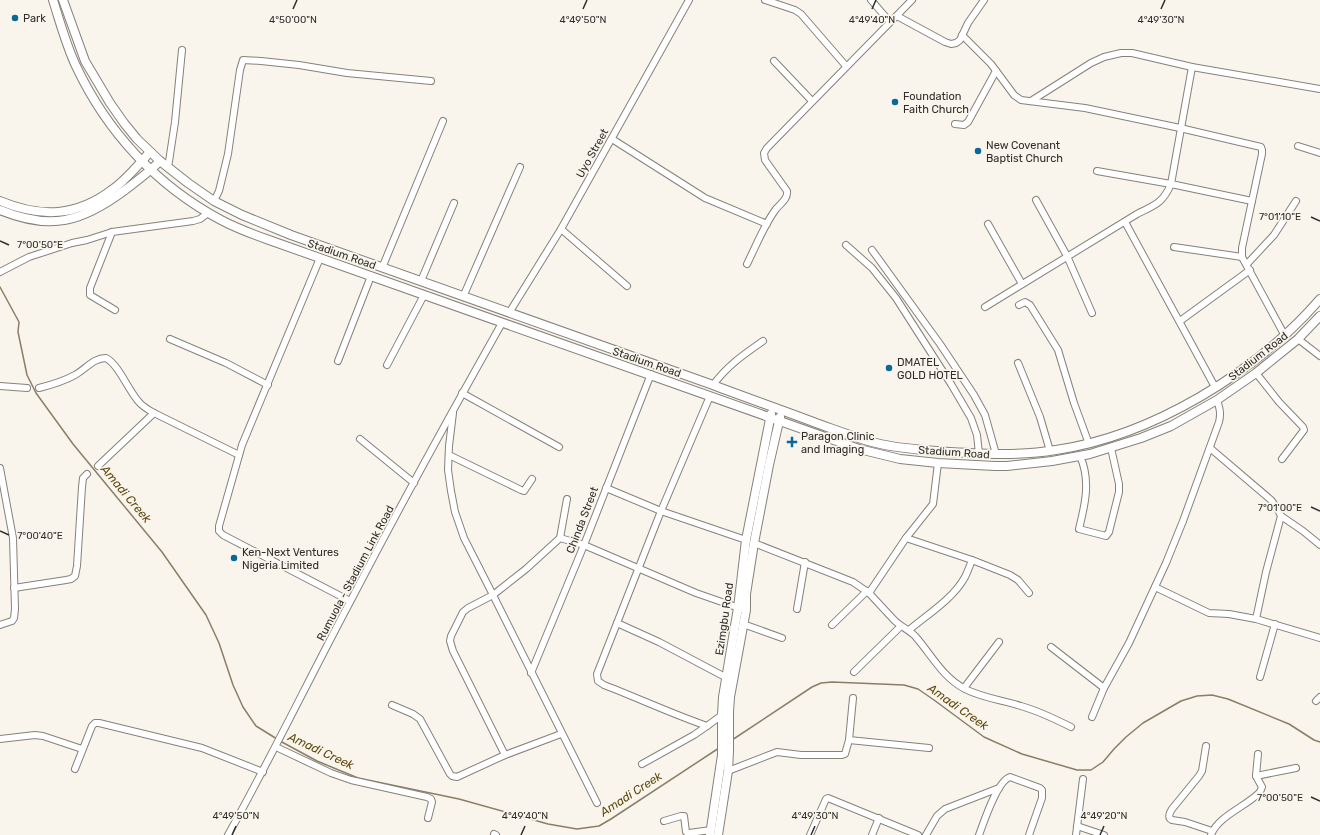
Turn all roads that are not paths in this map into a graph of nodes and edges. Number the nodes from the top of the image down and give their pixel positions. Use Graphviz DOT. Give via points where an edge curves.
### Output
graph roads {
  1 [pos="53,0"];
  2 [pos="63,0"];
  3 [pos="689,0"];
  4 [pos="765,0"];
  5 [pos="870,0"];
  6 [pos="912,0"];
  7 [pos="984,0"];
  8 [pos="897,16"];
  9 [pos="890,22"];
  10 [pos="962,35"];
  11 [pos="182,50"];
  12 [pos="774,61"];
  13 [pos="846,66"];
  14 [pos="1192,67"];
  15 [pos="996,71"];
  16 [pos="431,81"];
  17 [pos="1320,89"];
  18 [pos="812,101"];
  19 [pos="1031,101"];
  20 [pos="443,121"];
  21 [pos="955,124"];
  22 [pos="1180,128"];
  23 [pos="612,139"];
  24 [pos="1298,146"];
  25 [pos="150,152"];
  26 [pos="1320,153"];
  27 [pos="160,161"];
  28 [pos="141,162"];
  29 [pos="520,167"];
  30 [pos="168,168"];
  31 [pos="151,171"];
  32 [pos="1097,171"];
  33 [pos="1171,184"];
  34 [pos="1036,200"];
  35 [pos="0,201"];
  36 [pos="214,201"];
  37 [pos="1252,201"];
  38 [pos="1296,201"];
  39 [pos="454,203"];
  40 [pos="0,210"];
  41 [pos="208,213"];
  42 [pos="1125,222"];
  43 [pos="768,224"];
  44 [pos="988,224"];
  45 [pos="561,229"];
  46 [pos="112,232"];
  47 [pos="846,245"];
  48 [pos="1174,246"];
  49 [pos="872,250"];
  50 [pos="1067,256"];
  51 [pos="1242,257"];
  52 [pos="320,258"];
  53 [pos="747,264"];
  54 [pos="1248,267"];
  55 [pos="382,268"];
  56 [pos="0,272"];
  57 [pos="371,276"];
  58 [pos="421,282"];
  59 [pos="1022,284"];
  60 [pos="627,286"];
  61 [pos="424,295"];
  62 [pos="463,297"];
  63 [pos="1320,299"];
  64 [pos="1019,305"];
  65 [pos="985,307"];
  66 [pos="1317,309"];
  67 [pos="116,310"];
  68 [pos="509,313"];
  69 [pos="1092,313"];
  70 [pos="1320,316"];
  71 [pos="1180,321"];
  72 [pos="502,323"];
  73 [pos="1285,336"];
  74 [pos="1298,338"];
  75 [pos="170,339"];
  76 [pos="763,341"];
  77 [pos="1320,356"];
  78 [pos="338,361"];
  79 [pos="1018,363"];
  80 [pos="387,365"];
  81 [pos="1256,373"];
  82 [pos="651,374"];
  83 [pos="268,384"];
  84 [pos="713,385"];
  85 [pos="0,386"];
  86 [pos="1215,387"];
  87 [pos="27,388"];
  88 [pos="39,388"];
  89 [pos="462,393"];
  90 [pos="710,396"];
  91 [pos="1217,400"];
  92 [pos="773,408"];
  93 [pos="453,410"];
  94 [pos="782,411"];
  95 [pos="154,413"];
  96 [pos="770,418"];
  97 [pos="779,422"];
  98 [pos="439,435"];
  99 [pos="360,439"];
  100 [pos="1088,444"];
  101 [pos="449,446"];
  102 [pos="558,447"];
  103 [pos="1111,448"];
  104 [pos="1210,448"];
  105 [pos="1050,451"];
  106 [pos="979,454"];
  107 [pos="996,454"];
  108 [pos="239,455"];
  109 [pos="449,455"];
  110 [pos="1080,456"];
  111 [pos="1282,459"];
  112 [pos="938,463"];
  113 [pos="98,466"];
  114 [pos="0,468"];
  115 [pos="87,474"];
  116 [pos="532,480"];
  117 [pos="414,483"];
  118 [pos="606,488"];
  119 [pos="567,499"];
  120 [pos="661,510"];
  121 [pos="1281,516"];
  122 [pos="560,538"];
  123 [pos="906,538"];
  124 [pos="750,542"];
  125 [pos="584,545"];
  126 [pos="1320,545"];
  127 [pos="972,560"];
  128 [pos="805,562"];
  129 [pos="639,568"];
  130 [pos="1155,586"];
  131 [pos="14,588"];
  132 [pos="868,592"];
  133 [pos="1029,593"];
  134 [pos="493,595"];
  135 [pos="350,601"];
  136 [pos="742,609"];
  137 [pos="797,609"];
  138 [pos="1256,619"];
  139 [pos="617,623"];
  140 [pos="743,624"];
  141 [pos="832,624"];
  142 [pos="1275,624"];
  143 [pos="0,625"];
  144 [pos="900,626"];
  145 [pos="909,630"];
  146 [pos="782,638"];
  147 [pos="1320,638"];
  148 [pos="999,642"];
  149 [pos="1051,647"];
  150 [pos="854,672"];
  151 [pos="531,673"];
  152 [pos="1260,677"];
  153 [pos="727,678"];
  154 [pos="964,688"];
  155 [pos="1104,688"];
  156 [pos="853,698"];
  157 [pos="392,705"];
  158 [pos="722,715"];
  159 [pos="1092,717"];
  160 [pos="707,726"];
  161 [pos="1071,727"];
  162 [pos="725,730"];
  163 [pos="561,734"];
  164 [pos="0,739"];
  165 [pos="849,740"];
  166 [pos="277,746"];
  167 [pos="1206,746"];
  168 [pos="928,748"];
  169 [pos="82,749"];
  170 [pos="726,753"];
  171 [pos="1258,754"];
  172 [pos="505,755"];
  173 [pos="642,764"];
  174 [pos="1296,768"];
  175 [pos="75,769"];
  176 [pos="728,770"];
  177 [pos="263,772"];
  178 [pos="1256,776"];
  179 [pos="1083,779"];
  180 [pos="998,788"];
  181 [pos="597,803"];
  182 [pos="428,818"];
  183 [pos="879,818"];
  184 [pos="664,821"];
  185 [pos="1077,826"];
  186 [pos="713,833"];
  187 [pos="1211,833"];
  188 [pos="228,835"];
  189 [pos="810,835"];
  190 [pos="872,835"];
  191 [pos="918,835"];
  192 [pos="926,835"];
  193 [pos="979,835"];
  194 [pos="1028,835"];
  195 [pos="1076,835"];
  196 [pos="1104,835"];
  1 -- 28 [label="main road, Stadium Road" via="70,53 82,78 105,116"];
  2 -- 25 [label="main road, Stadium Road" via="91,72 124,123"];
  3 -- 23 [label="street, Uyo Street"];
  4 -- 13 [label="street" via="801,14"];
  5 -- 9 [label="street"];
  6 -- 8 [label="street"];
  7 -- 10 [label="street"];
  8 -- 9 [label="street"];
  8 -- 10 [label="street" via="951,44 956,43"];
  9 -- 13 [label="street"];
  10 -- 15 [label="street"];
  11 -- 30 [label="street"];
  12 -- 18 [label="street"];
  13 -- 18 [label="street"];
  14 -- 17 [label="street"];
  14 -- 19 [label="street" via="1132,53 1113,54 1091,63"];
  14 -- 22 [label="street"];
  15 -- 19 [label="street" via="1017,97"];
  15 -- 21 [label="street" via="968,122"];
  16 -- 36 [label="street" via="243,60 228,154 219,192"];
  18 -- 43 [label="street" via="764,153 765,160 787,192 786,199"];
  19 -- 22 [label="street" via="1085,108"];
  20 -- 55 [label="street"];
  22 -- 33 [label="street"];
  22 -- 37 [label="street" via="1261,147 1262,154"];
  23 -- 43 [label="street" via="705,198"];
  23 -- 45 [label="street, Uyo Street"];
  24 -- 26 [label="street"];
  25 -- 27 [label="main road, Stadium Road"];
  25 -- 28 [label="main road"];
  27 -- 30 [label="main road, Stadium Road"];
  27 -- 31 [label="main road"];
  28 -- 31 [label="main road, Stadium Road"];
  28 -- 35 [label="main road" via="100,199 73,210 41,213"];
  29 -- 62 [label="street"];
  30 -- 36 [label="main road, Stadium Road"];
  31 -- 40 [label="main road" via="88,214 71,219 56,222 40,221"];
  31 -- 41 [label="main road, Stadium Road"];
  32 -- 33 [label="street"];
  33 -- 37 [label="street"];
  33 -- 42 [label="street" via="1162,201"];
  34 -- 50 [label="street"];
  36 -- 55 [label="main road, Stadium Road" via="291,235"];
  37 -- 51 [label="street"];
  38 -- 54 [label="street" via="1274,235"];
  39 -- 58 [label="street"];
  41 -- 46 [label="street" via="193,221"];
  41 -- 52 [label="main road, Stadium Road" via="243,231"];
  42 -- 50 [label="street"];
  42 -- 71 [label="street"];
  43 -- 53 [label="street"];
  44 -- 59 [label="street"];
  45 -- 60 [label="street"];
  45 -- 68 [label="street, Uyo Street"];
  46 -- 56 [label="street" via="29,257"];
  46 -- 67 [label="street" via="89,292"];
  47 -- 106 [label="street" via="872,268 896,298 951,384 971,418"];
  48 -- 51 [label="street"];
  49 -- 107 [label="street" via="974,395 985,415"];
  50 -- 59 [label="street"];
  50 -- 69 [label="street"];
  51 -- 54 [label="street"];
  52 -- 57 [label="main road, Stadium Road"];
  52 -- 83 [label="street"];
  54 -- 71 [label="street"];
  54 -- 73 [label="street"];
  55 -- 58 [label="main road, Stadium Road"];
  57 -- 61 [label="main road, Stadium Road"];
  57 -- 78 [label="street"];
  58 -- 62 [label="main road, Stadium Road"];
  59 -- 65 [label="street"];
  61 -- 72 [label="main road, Stadium Road"];
  61 -- 80 [label="street"];
  62 -- 68 [label="main road, Stadium Road"];
  63 -- 66 [label="main road, Stadium Road"];
  64 -- 100 [label="street" via="1025,302 1030,305 1058,350"];
  66 -- 73 [label="main road, Stadium Road"];
  68 -- 84 [label="main road, Stadium Road"];
  70 -- 74 [label="main road, Stadium Road"];
  71 -- 86 [label="street"];
  72 -- 82 [label="main road, Stadium Road"];
  72 -- 89 [label="street, Rumuola - Stadium Link Road"];
  73 -- 86 [label="main road, Stadium Road" via="1253,362"];
  74 -- 77 [label="street"];
  74 -- 81 [label="main road, Stadium Road"];
  75 -- 83 [label="street"];
  76 -- 84 [label="street" via="732,363"];
  79 -- 105 [label="street" via="1040,417"];
  81 -- 91 [label="main road, Stadium Road"];
  81 -- 111 [label="street" via="1304,430"];
  82 -- 90 [label="main road, Stadium Road"];
  82 -- 118 [label="street, Chinda Street"];
  83 -- 108 [label="street"];
  84 -- 92 [label="main road, Stadium Road"];
  85 -- 87 [label="street"];
  86 -- 100 [label="main road, Stadium Road" via="1140,427"];
  88 -- 95 [label="street" via="76,375 96,360 106,358 113,364 140,404"];
  89 -- 93 [label="street, Rumuola - Stadium Link Road"];
  89 -- 102 [label="street"];
  90 -- 96 [label="main road, Stadium Road"];
  90 -- 120 [label="street"];
  91 -- 103 [label="main road, Stadium Road" via="1171,426"];
  91 -- 104 [label="street" via="1221,414"];
  92 -- 94 [label="main road, Stadium Road"];
  92 -- 96 [label="main road, Ezimgbu Road"];
  93 -- 98 [label="street, Rumuola - Stadium Link Road"];
  93 -- 101 [label="street"];
  94 -- 97 [label="main road, Ezimgbu Road"];
  94 -- 106 [label="main road, Stadium Road" via="877,443"];
  95 -- 108 [label="street"];
  95 -- 113 [label="street"];
  96 -- 97 [label="main road, Stadium Road"];
  96 -- 124 [label="main road, Ezimgbu Road"];
  97 -- 112 [label="main road, Stadium Road" via="859,449 900,459"];
  97 -- 124 [label="main road, Ezimgbu Road"];
  98 -- 101 [label="street" via="446,438"];
  98 -- 117 [label="street, Rumuola - Stadium Link Road"];
  99 -- 117 [label="street"];
  100 -- 105 [label="main road, Stadium Road"];
  101 -- 109 [label="street"];
  103 -- 110 [label="main road, Stadium Road"];
  103 -- 110 [label="street" via="1119,488 1106,536 1079,529 1086,492 1085,467"];
  104 -- 121 [label="street" via="1271,500"];
  104 -- 130 [label="street" via="1183,522"];
  105 -- 107 [label="main road, Stadium Road"];
  106 -- 107 [label="main road, Stadium Road"];
  108 -- 135 [label="street" via="219,526 220,531"];
  109 -- 116 [label="street" via="521,490 526,489"];
  109 -- 134 [label="street" via="450,491 455,512 464,538"];
  110 -- 112 [label="main road, Stadium Road" via="1052,462 1007,466"];
  112 -- 123 [label="street" via="933,504"];
  114 -- 131 [label="street" via="13,538"];
  115 -- 131 [label="street" via="83,478 75,576 72,579"];
  117 -- 135 [label="street, Rumuola - Stadium Link Road"];
  118 -- 120 [label="street"];
  118 -- 125 [label="street, Chinda Street"];
  119 -- 122 [label="street"];
  120 -- 124 [label="street"];
  120 -- 129 [label="street"];
  121 -- 126 [label="street"];
  121 -- 138 [label="street"];
  122 -- 125 [label="street"];
  122 -- 134 [label="street"];
  123 -- 127 [label="street"];
  123 -- 132 [label="street"];
  124 -- 128 [label="street"];
  124 -- 136 [label="main road, Ezimgbu Road"];
  125 -- 129 [label="street"];
  125 -- 151 [label="street, Chinda Street"];
  127 -- 133 [label="street" via="1010,575"];
  127 -- 145 [label="street" via="956,588"];
  128 -- 132 [label="street" via="853,582"];
  128 -- 137 [label="street"];
  129 -- 136 [label="street" via="696,593"];
  129 -- 139 [label="street"];
  130 -- 138 [label="street" via="1209,613"];
  130 -- 155 [label="street" via="1129,643"];
  131 -- 143 [label="street" via="14,618"];
  132 -- 141 [label="street"];
  132 -- 144 [label="street"];
  134 -- 151 [label="street"];
  134 -- 172 [label="street" via="463,612 450,641"];
  135 -- 166 [label="street, Rumuola - Stadium Link Road"];
  136 -- 140 [label="main road, Ezimgbu Road"];
  136 -- 153 [label="main road, Ezimgbu Road"];
  138 -- 142 [label="street"];
  139 -- 153 [label="street"];
  139 -- 160 [label="street" via="597,674 598,681"];
  140 -- 146 [label="street"];
  140 -- 162 [label="main road, Ezimgbu Road"];
  142 -- 147 [label="street"];
  142 -- 152 [label="street"];
  144 -- 145 [label="street"];
  144 -- 150 [label="street"];
  145 -- 154 [label="street" via="942,671"];
  148 -- 154 [label="street"];
  149 -- 155 [label="street"];
  151 -- 163 [label="street"];
  153 -- 158 [label="main road, Ezimgbu Road"];
  154 -- 161 [label="street" via="984,697 1040,712"];
  155 -- 159 [label="street"];
  156 -- 165 [label="street"];
  157 -- 172 [label="street" via="420,719 452,776 457,777"];
  158 -- 160 [label="street"];
  158 -- 162 [label="main road, Ezimgbu Road"];
  160 -- 173 [label="street"];
  162 -- 170 [label="main road, Ezimgbu Road"];
  163 -- 172 [label="street"];
  163 -- 181 [label="street"];
  164 -- 169 [label="street" via="39,736"];
  165 -- 168 [label="street"];
  165 -- 176 [label="street" via="845,754 842,755 801,756 777,752"];
  166 -- 177 [label="street, Rumuola - Stadium Link Road"];
  166 -- 182 [label="street" via="330,773 432,799"];
  167 -- 187 [label="street" via="1200,776 1172,809 1170,817 1172,820 1192,824"];
  169 -- 175 [label="street"];
  169 -- 177 [label="street" via="92,726 99,723 202,748"];
  170 -- 176 [label="main road, Ezimgbu Road"];
  170 -- 186 [label="main road, Ezimgbu Road"];
  171 -- 178 [label="street"];
  174 -- 178 [label="street"];
  176 -- 186 [label="main road, Ezimgbu Road"];
  177 -- 188 [label="street, Rumuola - Stadium Link Road"];
  178 -- 187 [label="street" via="1262,787 1259,794 1227,817"];
  179 -- 185 [label="street"];
  180 -- 192 [label="street" via="945,809 937,816"];
  180 -- 193 [label="street"];
  180 -- 194 [label="street" via="1003,780 1010,777 1042,790 1042,798"];
  183 -- 189 [label="street" via="828,798"];
  183 -- 190 [label="street"];
  183 -- 191 [label="street"];
  184 -- 186 [label="street" via="684,816 686,832"];
  185 -- 195 [label="street"];
  185 -- 196 [label="street"];
}
